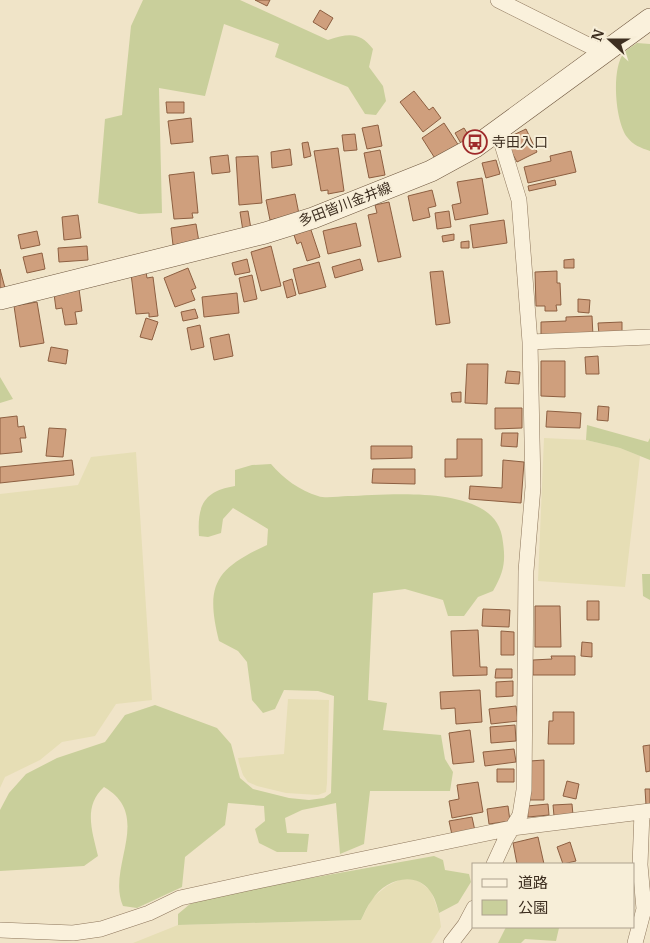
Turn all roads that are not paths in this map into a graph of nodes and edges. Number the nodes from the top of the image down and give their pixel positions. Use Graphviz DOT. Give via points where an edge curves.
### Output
graph roads {
  1 [pos="498,0"];
  2 [pos="650,19"];
  3 [pos="604,53"];
  4 [pos="498,131"];
  5 [pos="0,299"];
  6 [pos="650,337"];
  7 [pos="530,342"];
  8 [pos="646,812"];
  9 [pos="512,828"];
  10 [pos="494,863"];
  11 [pos="472,912"];
  12 [pos="0,930"];
  13 [pos="451,943"];
  14 [pos="634,943"];
  1 -- 3 [label="street"];
  2 -- 3 [label="main road, 多田皆川金井線"];
  3 -- 4 [label="main road, 多田皆川金井線"];
  4 -- 5 [label="main road, 多田皆川金井線" via="431,171 313,218 217,246"];
  4 -- 7 [label="street" via="519,200"];
  6 -- 7 [label="street"];
  7 -- 9 [label="street" via="533,487 526,570 524,790 520,815"];
  8 -- 9 [label="street"];
  8 -- 14 [label="street" via="640,865 644,909"];
  9 -- 10 [label="street"];
  9 -- 12 [label="street" via="180,898 149,913 101,929 73,934"];
  11 -- 13 [label="street"];
}
